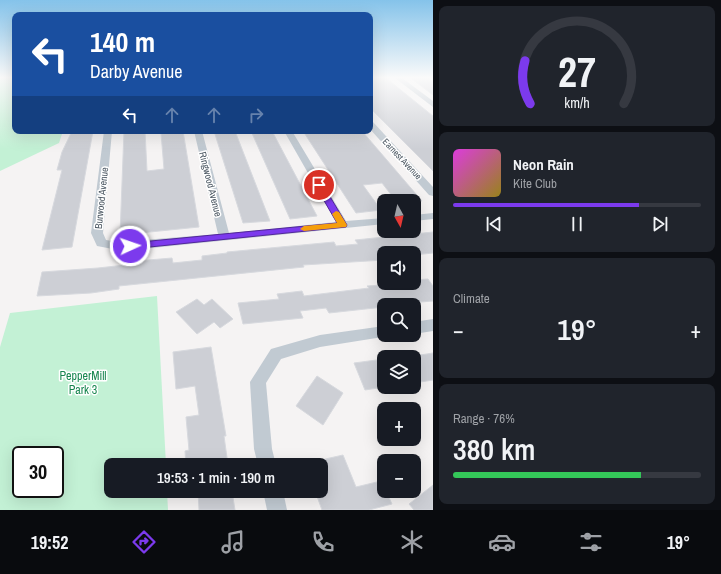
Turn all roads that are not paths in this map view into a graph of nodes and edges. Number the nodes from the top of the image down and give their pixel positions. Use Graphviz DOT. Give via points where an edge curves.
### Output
graph roads {
  1 [pos="373,127"];
  2 [pos="108,134"];
  3 [pos="199,134"];
  4 [pos="290,134"];
  5 [pos="433,193"];
  6 [pos="433,216"];
  7 [pos="421,217"];
  8 [pos="377,222"];
  9 [pos="343,225"];
  10 [pos="224,236"];
  11 [pos="433,325"];
  12 [pos="421,327"];
  13 [pos="377,333"];
  14 [pos="265,458"];
  15 [pos="274,498"];
  16 [pos="277,510"];
  1 -- 5 [label="street, Earnest Avenue"];
  2 -- 10 [label="street, Burwood Avenue" via="97,233 101,243 118,246 139,245"];
  3 -- 10 [label="street, Ringwood Avenue"];
  4 -- 9 [label="street"];
  6 -- 7 [label="street"];
  8 -- 9 [label="street, Burwood Avenue"];
  9 -- 10 [label="street, Burwood Avenue"];
  11 -- 12 [label="street"];
  13 -- 14 [label="street" via="320,341 276,354 258,382"];
  15 -- 16 [label="street"];
}
